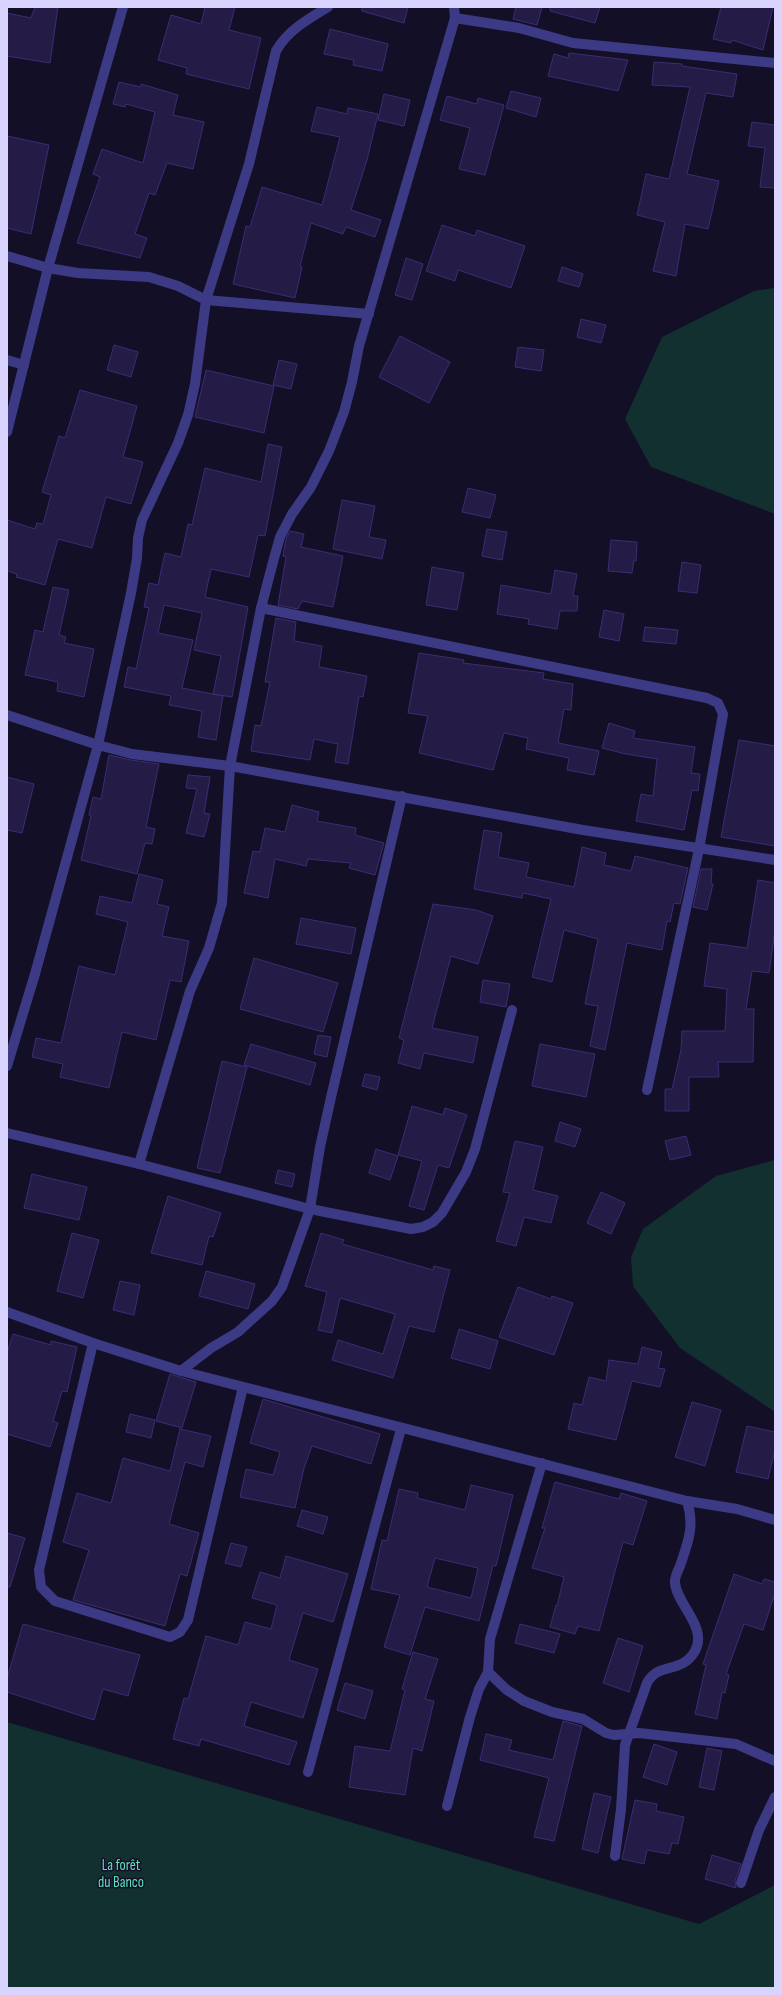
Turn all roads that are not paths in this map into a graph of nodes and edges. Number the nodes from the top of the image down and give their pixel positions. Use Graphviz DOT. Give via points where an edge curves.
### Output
graph roads {
  1 [pos="123,7"];
  2 [pos="328,7"];
  3 [pos="454,7"];
  4 [pos="455,18"];
  5 [pos="775,63"];
  6 [pos="7,256"];
  7 [pos="48,268"];
  8 [pos="206,300"];
  9 [pos="368,314"];
  10 [pos="7,360"];
  11 [pos="24,365"];
  12 [pos="7,432"];
  13 [pos="261,608"];
  14 [pos="7,715"];
  15 [pos="98,745"];
  16 [pos="230,766"];
  17 [pos="402,796"];
  18 [pos="699,849"];
  19 [pos="775,860"];
  20 [pos="512,1010"];
  21 [pos="7,1066"];
  22 [pos="647,1090"];
  23 [pos="7,1133"];
  24 [pos="139,1164"];
  25 [pos="310,1209"];
  26 [pos="7,1312"];
  27 [pos="93,1343"];
  28 [pos="181,1371"];
  29 [pos="243,1387"];
  30 [pos="401,1429"];
  31 [pos="542,1464"];
  32 [pos="687,1502"];
  33 [pos="775,1520"];
  34 [pos="488,1672"];
  35 [pos="629,1734"];
  36 [pos="775,1761"];
  37 [pos="308,1772"];
  38 [pos="775,1797"];
  39 [pos="447,1806"];
  40 [pos="615,1856"];
  41 [pos="741,1883"];
  1 -- 7 [label="street"];
  2 -- 8 [label="street" via="291,32 276,51 249,164"];
  3 -- 4 [label="street"];
  4 -- 5 [label="street" via="519,28 573,43"];
  4 -- 9 [label="street"];
  6 -- 7 [label="street"];
  7 -- 8 [label="street" via="78,273 149,277 178,286"];
  7 -- 11 [label="street"];
  8 -- 9 [label="street"];
  8 -- 15 [label="street" via="188,415 141,526 131,593"];
  9 -- 13 [label="street" via="344,412 311,487 280,537"];
  10 -- 11 [label="street"];
  11 -- 12 [label="street"];
  13 -- 16 [label="street"];
  13 -- 18 [label="street" via="707,698 718,703 723,714"];
  14 -- 15 [label="street"];
  15 -- 16 [label="street" via="132,754"];
  15 -- 21 [label="street"];
  16 -- 17 [label="street"];
  16 -- 24 [label="street" via="222,903 209,948 190,991"];
  17 -- 18 [label="street"];
  17 -- 25 [label="street" via="332,1093"];
  18 -- 19 [label="street"];
  18 -- 22 [label="street"];
  20 -- 25 [label="street" via="475,1149 454,1193 442,1213 433,1222 411,1229"];
  23 -- 24 [label="street"];
  24 -- 25 [label="street"];
  25 -- 28 [label="street" via="282,1287 272,1301 238,1332 211,1348"];
  26 -- 27 [label="street"];
  27 -- 28 [label="street"];
  27 -- 29 [label="street" via="38,1570 41,1586 55,1601 170,1637 180,1632 188,1620"];
  28 -- 29 [label="street"];
  29 -- 30 [label="street"];
  30 -- 31 [label="street"];
  30 -- 37 [label="street"];
  31 -- 32 [label="street"];
  31 -- 34 [label="street" via="490,1639"];
  32 -- 33 [label="street" via="737,1509"];
  32 -- 35 [label="street" via="692,1526 674,1581 676,1593 692,1617 698,1636 696,1649 688,1661 651,1675"];
  34 -- 35 [label="street" via="507,1690 524,1700 552,1712 582,1719 606,1733"];
  34 -- 39 [label="street" via="472,1710"];
  35 -- 36 [label="street" via="736,1744"];
  35 -- 40 [label="street" via="625,1745"];
  38 -- 41 [label="street"];
}
